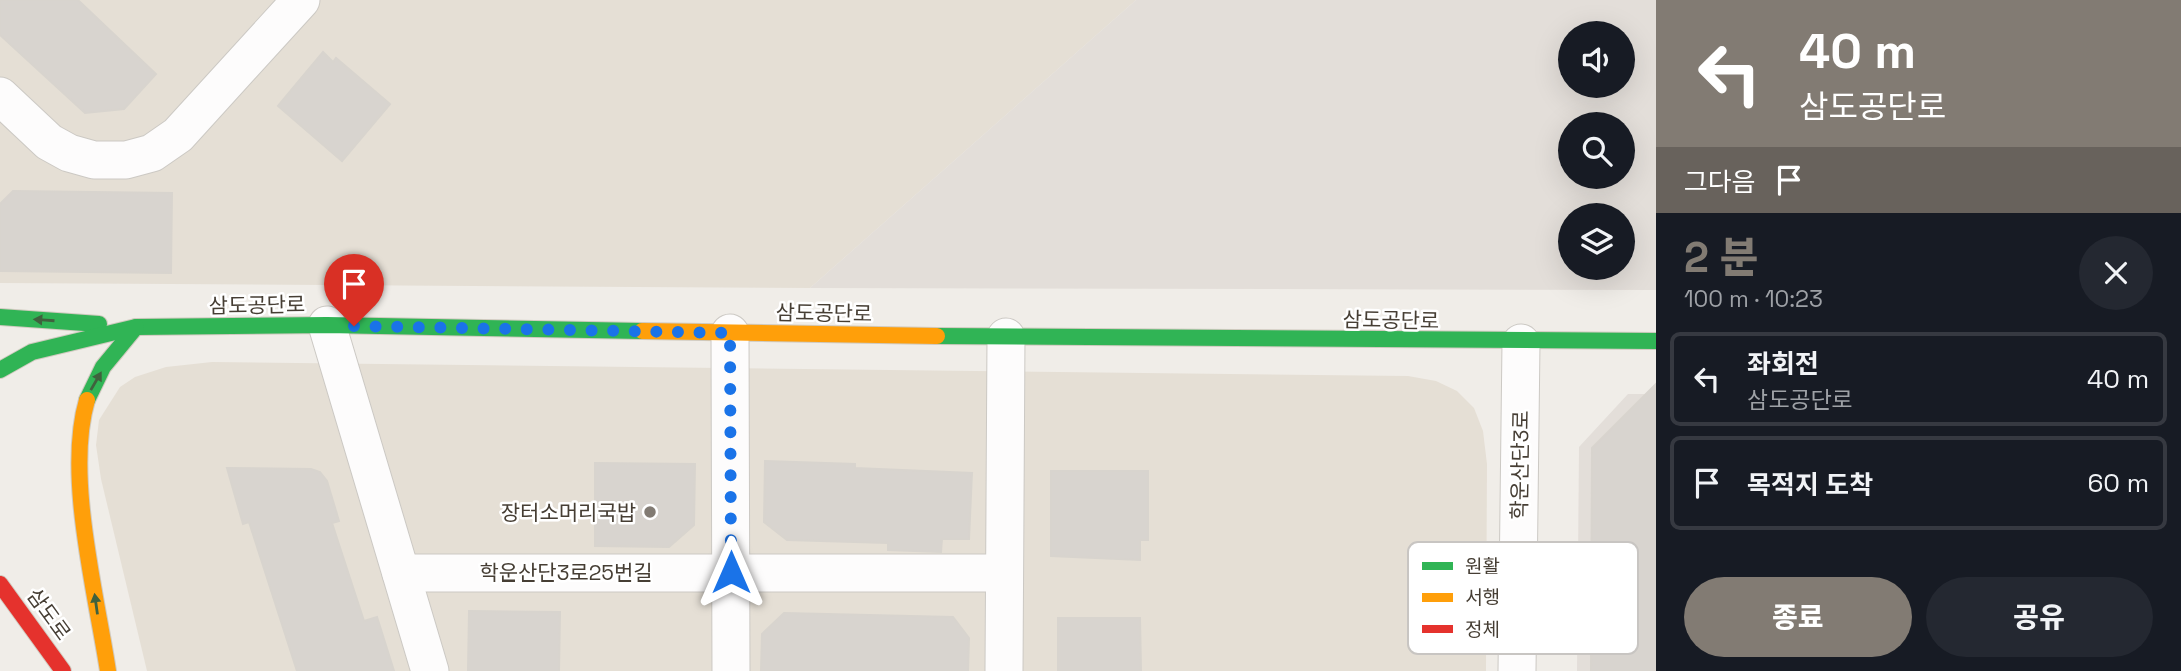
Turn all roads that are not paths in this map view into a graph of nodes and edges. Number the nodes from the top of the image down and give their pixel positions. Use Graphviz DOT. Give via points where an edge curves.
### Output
graph roads {
  1 [pos="301,0"];
  2 [pos="0,96"];
  3 [pos="0,317"];
  4 [pos="327,325"];
  5 [pos="136,327"];
  6 [pos="730,333"];
  7 [pos="1006,337"];
  8 [pos="1656,341"];
  9 [pos="1521,342"];
  10 [pos="0,370"];
  11 [pos="1519,542"];
  12 [pos="731,572"];
  13 [pos="401,573"];
  14 [pos="1004,573"];
  15 [pos="0,584"];
  16 [pos="63,671"];
  17 [pos="108,671"];
  18 [pos="430,671"];
  19 [pos="731,671"];
  20 [pos="1004,671"];
  1 -- 2 [label="street" via="178,135 152,153 126,160 94,160 69,153 49,142"];
  5 -- 3 [label="street, one-way"];
  4 -- 5 [label="street, 삼도공단로"];
  4 -- 6 [label="street, 삼도공단로"];
  4 -- 13 [label="street"];
  5 -- 10 [label="street, 삼도공단로" via="32,352"];
  17 -- 5 [label="street, one-way" via="78,478 80,419 103,367"];
  6 -- 7 [label="street, 삼도공단로"];
  6 -- 12 [label="street"];
  7 -- 9 [label="street, 삼도공단로"];
  7 -- 14 [label="street"];
  8 -- 9 [label="street, 삼도공단로"];
  9 -- 11 [label="street, 학운산단3로"];
  12 -- 13 [label="street, 학운산단3로25번길"];
  12 -- 14 [label="street, 학운산단3로25번길"];
  12 -- 19 [label="street"];
  13 -- 18 [label="street"];
  14 -- 20 [label="street"];
  15 -- 16 [label="street, 삼도로"];
}
